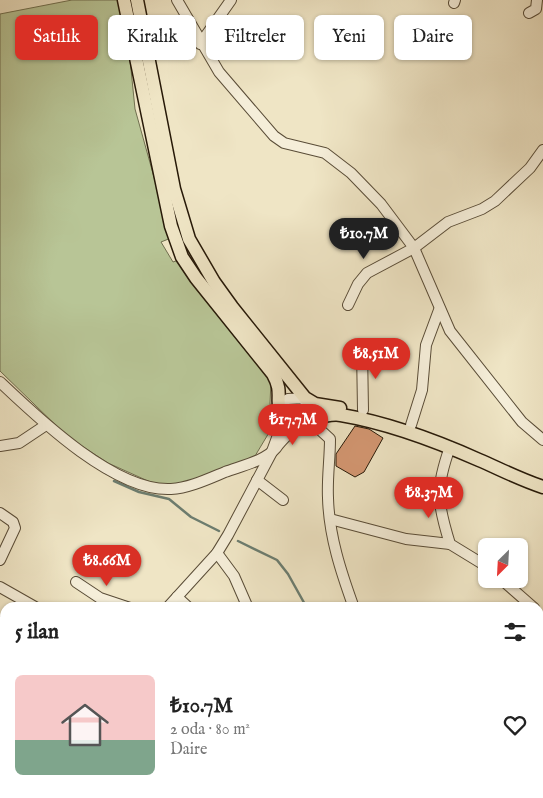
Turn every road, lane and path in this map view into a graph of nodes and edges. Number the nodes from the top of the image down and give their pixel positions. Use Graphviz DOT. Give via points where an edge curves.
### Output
graph roads {
  1 [pos="124,0"];
  2 [pos="137,0"];
  3 [pos="176,0"];
  4 [pos="231,0"];
  5 [pos="537,0"];
  6 [pos="529,13"];
  7 [pos="200,44"];
  8 [pos="543,150"];
  9 [pos="414,248"];
  10 [pos="348,305"];
  11 [pos="439,310"];
  12 [pos="362,350"];
  13 [pos="0,382"];
  14 [pos="305,398"];
  15 [pos="363,410"];
  16 [pos="279,411"];
  17 [pos="305,419"];
  18 [pos="46,425"];
  19 [pos="411,425"];
  20 [pos="543,440"];
  21 [pos="0,446"];
  22 [pos="450,447"];
  23 [pos="270,454"];
  24 [pos="543,477"];
  25 [pos="257,480"];
  26 [pos="543,487"];
  27 [pos="283,500"];
  28 [pos="0,513"];
  29 [pos="330,519"];
  30 [pos="450,544"];
  31 [pos="216,553"];
  32 [pos="0,560"];
  33 [pos="478,561"];
  34 [pos="76,582"];
  35 [pos="0,588"];
  36 [pos="511,588"];
  37 [pos="177,597"];
  38 [pos="26,602"];
  39 [pos="112,602"];
  40 [pos="172,602"];
  41 [pos="182,602"];
  42 [pos="245,602"];
  43 [pos="352,602"];
  44 [pos="527,602"];
  1 -- 16 [label="main road" via="171,226 182,257 274,374 280,385"];
  2 -- 14 [label="main road" via="174,189 189,239 232,307"];
  3 -- 7 [label="street"];
  4 -- 7 [label="street"];
  5 -- 6 [label="street" via="536,9"];
  7 -- 9 [label="street" via="219,72 274,136 284,143 318,150 344,167 381,204"];
  8 -- 9 [label="street" via="530,168 495,201 448,222"];
  9 -- 10 [label="street" via="367,273"];
  9 -- 11 [label="street"];
  11 -- 19 [label="street" via="426,345 422,390"];
  11 -- 20 [label="street" via="450,331 522,422"];
  12 -- 15 [label="street"];
  13 -- 18 [label="street"];
  14 -- 15 [label="main road" via="315,404"];
  14 -- 16 [label="street" via="288,399"];
  14 -- 17 [label="street"];
  15 -- 19 [label="main road"];
  16 -- 17 [label="main road" via="292,424"];
  16 -- 23 [label="street" via="278,435"];
  17 -- 22 [label="main road" via="330,413 362,418"];
  17 -- 23 [label="street"];
  17 -- 29 [label="street" via="330,439"];
  18 -- 21 [label="street" via="19,443"];
  18 -- 23 [label="street" via="110,470 152,488 193,485"];
  19 -- 24 [label="main road"];
  22 -- 26 [label="main road"];
  22 -- 30 [label="street" via="438,495"];
  23 -- 25 [label="street"];
  25 -- 27 [label="street"];
  25 -- 31 [label="street"];
  28 -- 32 [label="street" via="13,522 15,528"];
  29 -- 30 [label="street" via="406,539"];
  29 -- 43 [label="street"];
  30 -- 33 [label="street"];
  31 -- 37 [label="street"];
  31 -- 42 [label="street" via="234,576"];
  34 -- 39 [label="street"];
  35 -- 38 [label="street"];
  36 -- 44 [label="street"];
  37 -- 40 [label="street"];
  37 -- 41 [label="street"];
}
